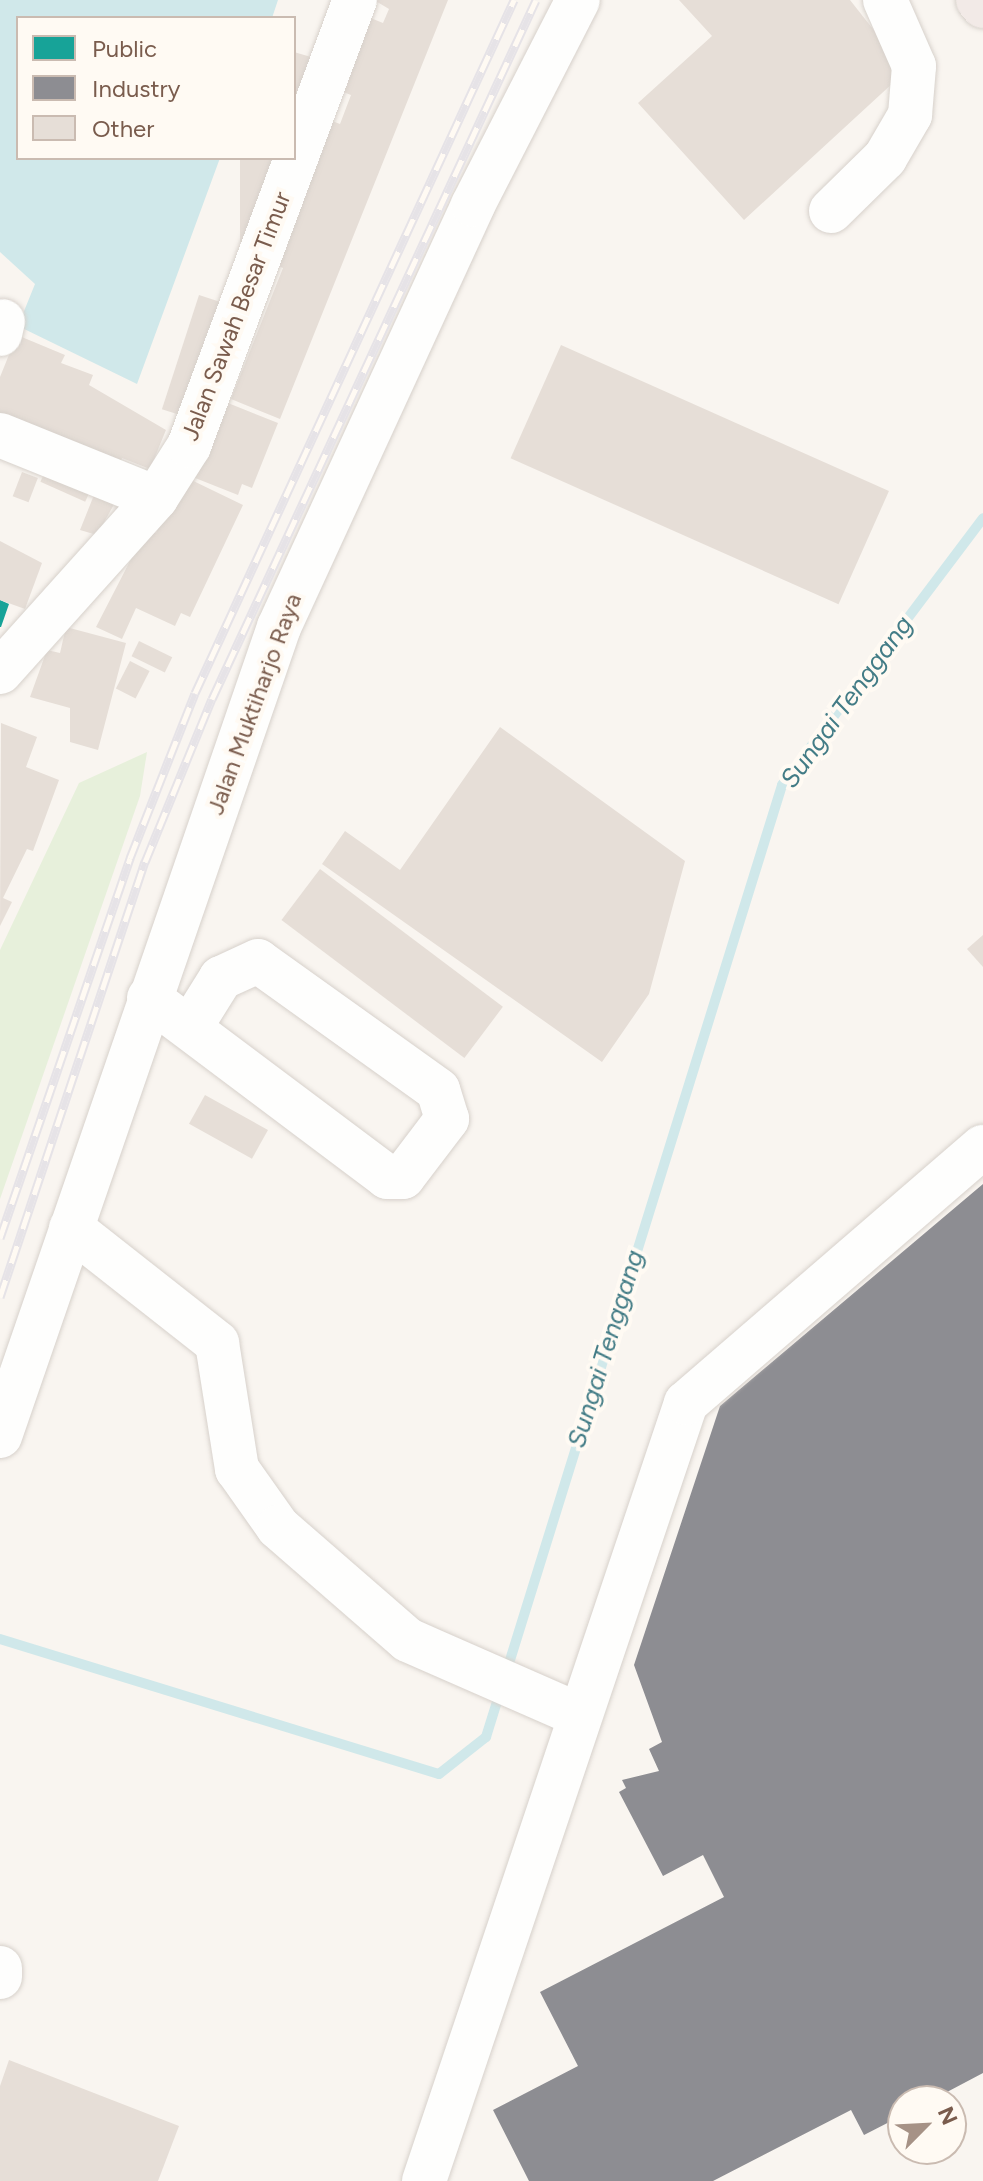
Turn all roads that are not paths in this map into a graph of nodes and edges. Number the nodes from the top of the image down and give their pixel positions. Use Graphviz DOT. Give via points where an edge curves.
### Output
graph roads {
  1 [pos="355,0"];
  2 [pos="578,0"];
  3 [pos="885,0"];
  4 [pos="978,0"];
  5 [pos="983,6"];
  6 [pos="296,159"];
  7 [pos="295,160"];
  8 [pos="831,211"];
  9 [pos="0,435"];
  10 [pos="156,498"];
  11 [pos="0,672"];
  12 [pos="149,998"];
  13 [pos="191,1026"];
  14 [pos="983,1147"];
  15 [pos="71,1228"];
  16 [pos="0,1436"];
  17 [pos="566,1710"];
  18 [pos="0,1968"];
  19 [pos="0,1977"];
  20 [pos="424,2181"];
  1 -- 6 [label="street, Jalan Sawah Besar Timur"];
  2 -- 12 [label="street, Jalan Muktiharjo Raya" via="473,205 279,627"];
  3 -- 8 [label="street" via="914,66 910,115 885,158"];
  4 -- 5 [label="highway"];
  7 -- 10 [label="street, Jalan Sawah Besar Timur" via="189,446"];
  9 -- 10 [label="street"];
  10 -- 11 [label="street, Jalan Sawah Besar Timur"];
  12 -- 13 [label="street"];
  12 -- 15 [label="street, Jalan Muktiharjo Raya"];
  13 -- 13 [label="street" via="387,1177 403,1177 447,1119 438,1090 258,961 221,978"];
  14 -- 17 [label="street" via="686,1403"];
  15 -- 16 [label="street, Jalan Muktiharjo Raya"];
  15 -- 17 [label="street" via="217,1343 237,1469 278,1527 408,1640"];
  17 -- 20 [label="street"];
  18 -- 19 [label="street"];
}
